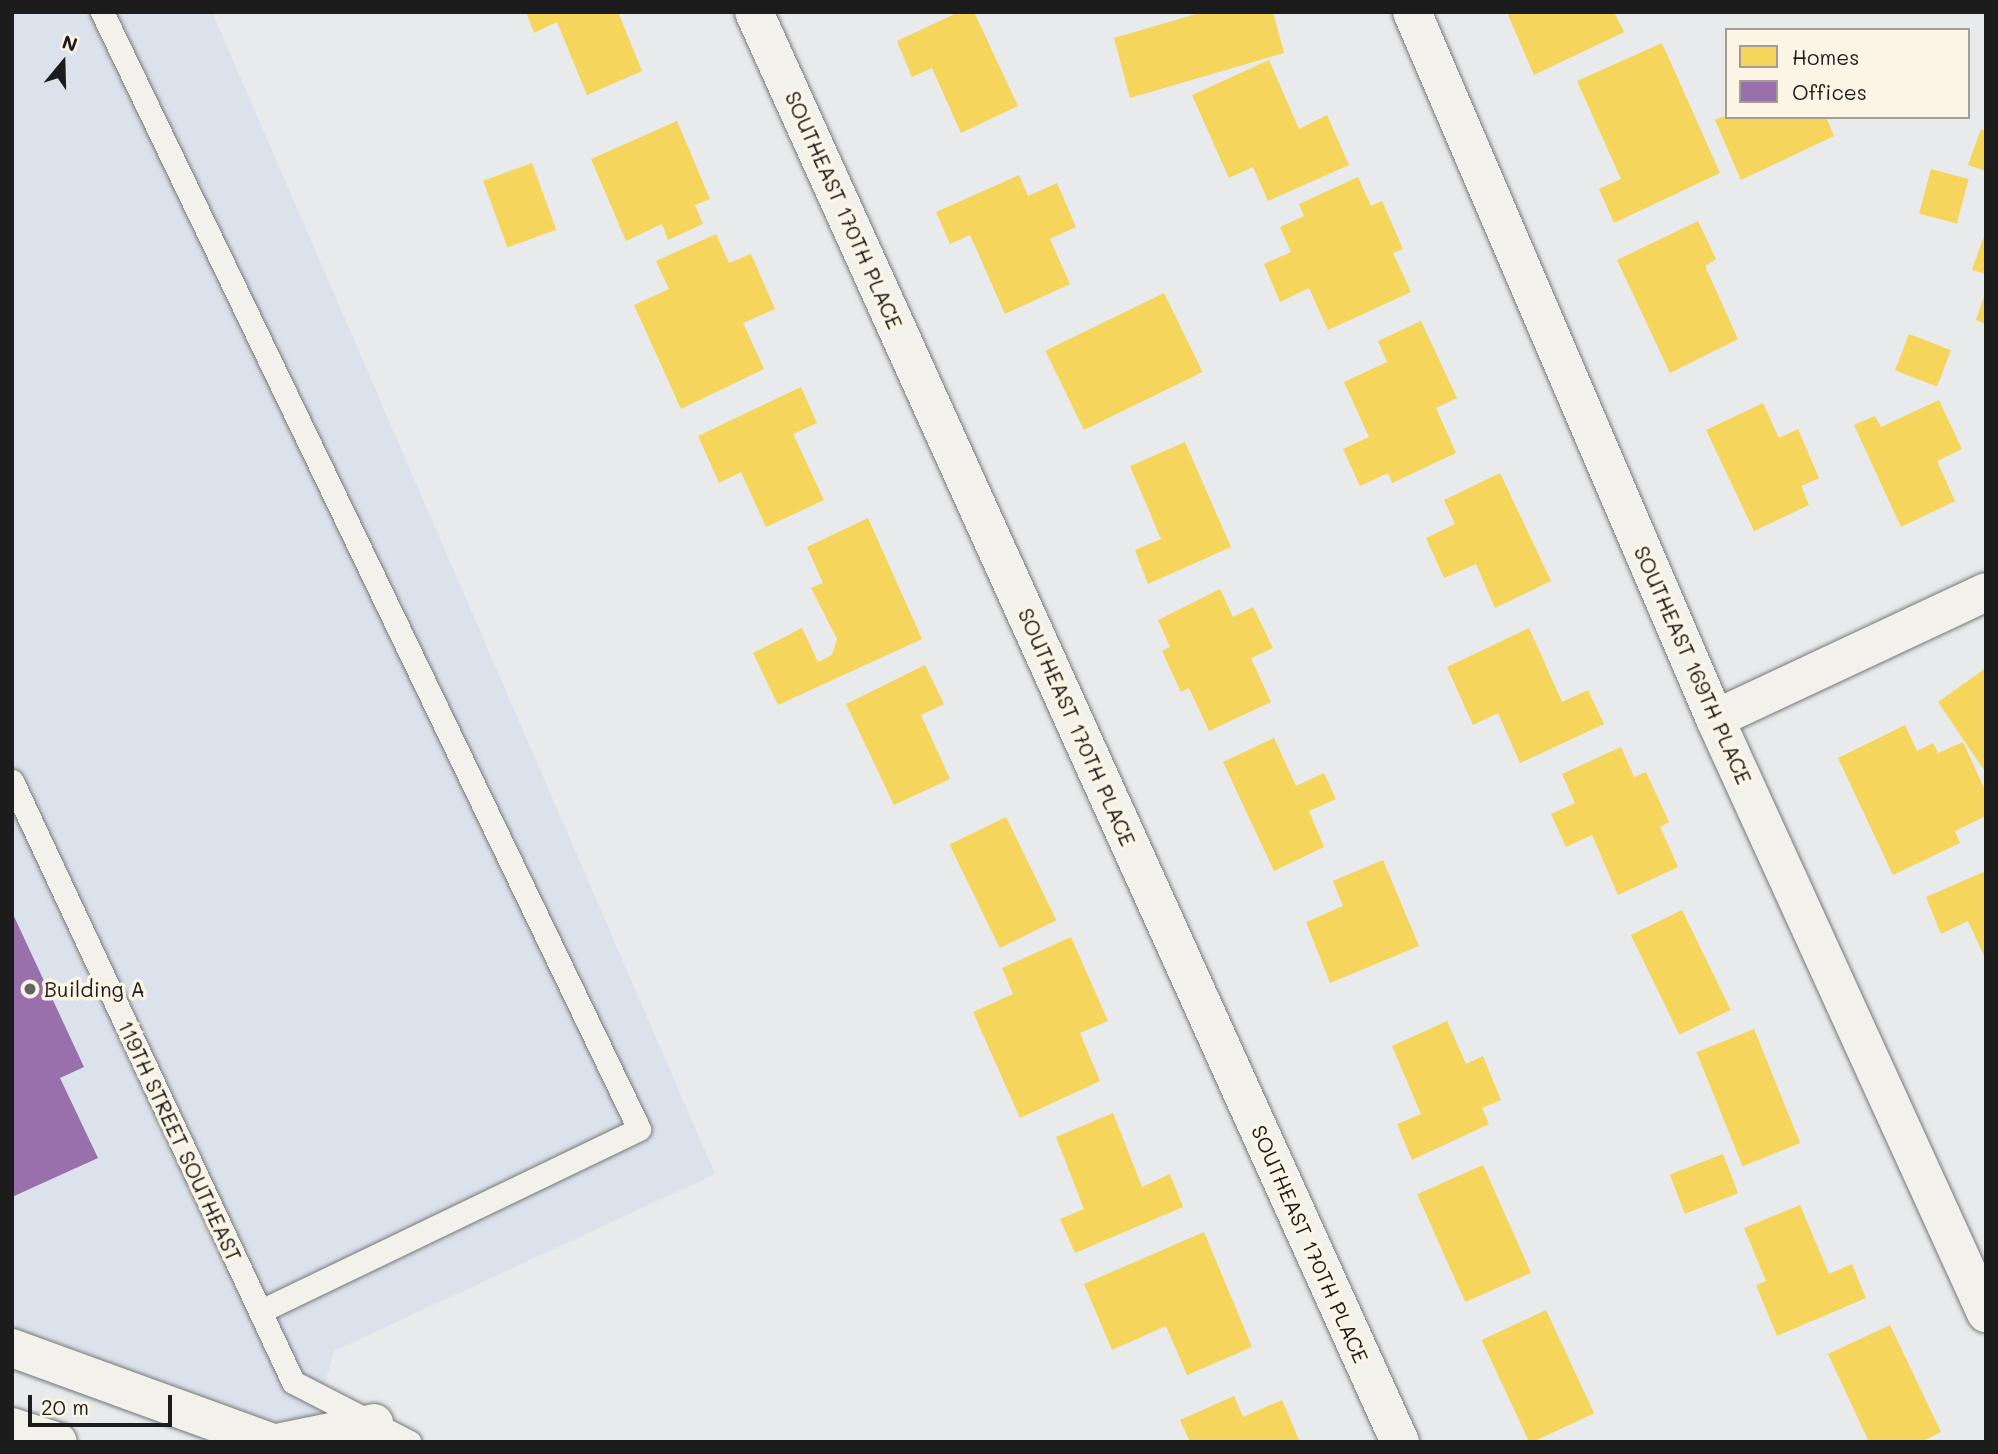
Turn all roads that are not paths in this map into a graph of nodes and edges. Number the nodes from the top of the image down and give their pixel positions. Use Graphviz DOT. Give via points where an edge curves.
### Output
graph roads {
  1 [pos="102,12"];
  2 [pos="754,12"];
  3 [pos="1412,12"];
  4 [pos="1986,592"];
  5 [pos="1715,719"];
  6 [pos="12,781"];
  7 [pos="260,1311"];
  8 [pos="1986,1313"];
  9 [pos="12,1348"];
  10 [pos="374,1423"];
  11 [pos="12,1427"];
  12 [pos="58,1442"];
  13 [pos="270,1442"];
  14 [pos="281,1442"];
  15 [pos="409,1442"];
  16 [pos="1400,1442"];
  1 -- 7 [label="lane" via="639,1129"];
  2 -- 16 [label="street, SOUTHEAST 170TH PLACE"];
  3 -- 5 [label="street, SOUTHEAST 169TH PLACE"];
  4 -- 5 [label="street"];
  5 -- 8 [label="street, SOUTHEAST 169TH PLACE"];
  6 -- 7 [label="lane, 119TH STREET SOUTHEAST"];
  7 -- 10 [label="lane, 119TH STREET SOUTHEAST" via="293,1382"];
  9 -- 13 [label="street"];
  10 -- 14 [label="street"];
  10 -- 15 [label="lane, 119TH STREET SOUTHEAST"];
  11 -- 12 [label="street"];
}
